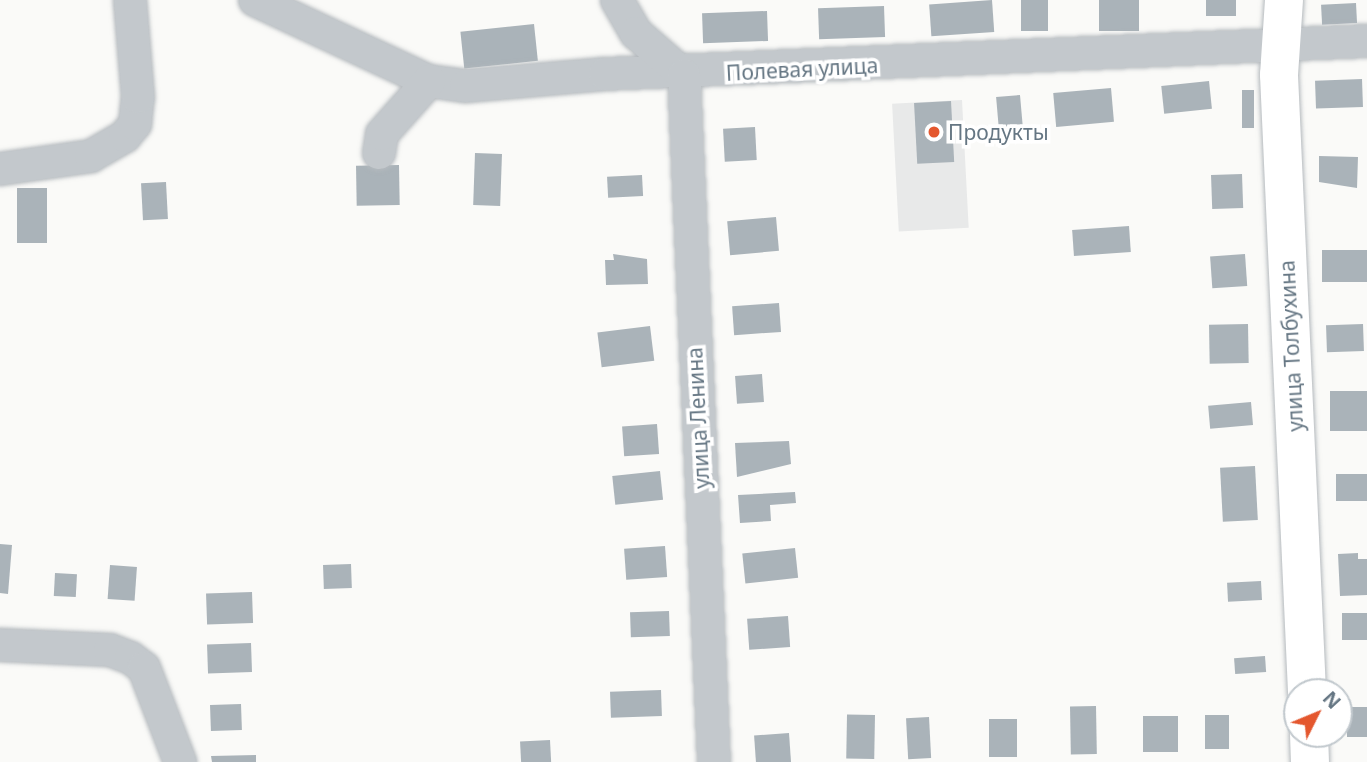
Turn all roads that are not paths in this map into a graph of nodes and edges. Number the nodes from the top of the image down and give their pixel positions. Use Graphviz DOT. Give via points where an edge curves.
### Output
graph roads {
  1 [pos="130,0"];
  2 [pos="255,0"];
  3 [pos="617,0"];
  4 [pos="1284,0"];
  5 [pos="1367,41"];
  6 [pos="1280,46"];
  7 [pos="684,75"];
  8 [pos="429,80"];
  9 [pos="379,153"];
  10 [pos="0,169"];
  11 [pos="0,645"];
  12 [pos="1306,678"];
  13 [pos="180,762"];
  14 [pos="714,762"];
  1 -- 10 [label="street" via="138,97 135,124 125,136 92,156"];
  2 -- 8 [label="street, Полевая улица"];
  3 -- 7 [label="street" via="636,33"];
  4 -- 6 [label="main road, улица Толбухина"];
  5 -- 6 [label="street, Полевая улица"];
  6 -- 7 [label="street, Полевая улица"];
  6 -- 12 [label="main road, улица Толбухина"];
  7 -- 8 [label="street, Полевая улица" via="605,74 466,86"];
  7 -- 14 [label="street, улица Ленина"];
  8 -- 9 [label="street" via="382,134"];
  11 -- 13 [label="street" via="110,650 131,658 149,679"];
}
